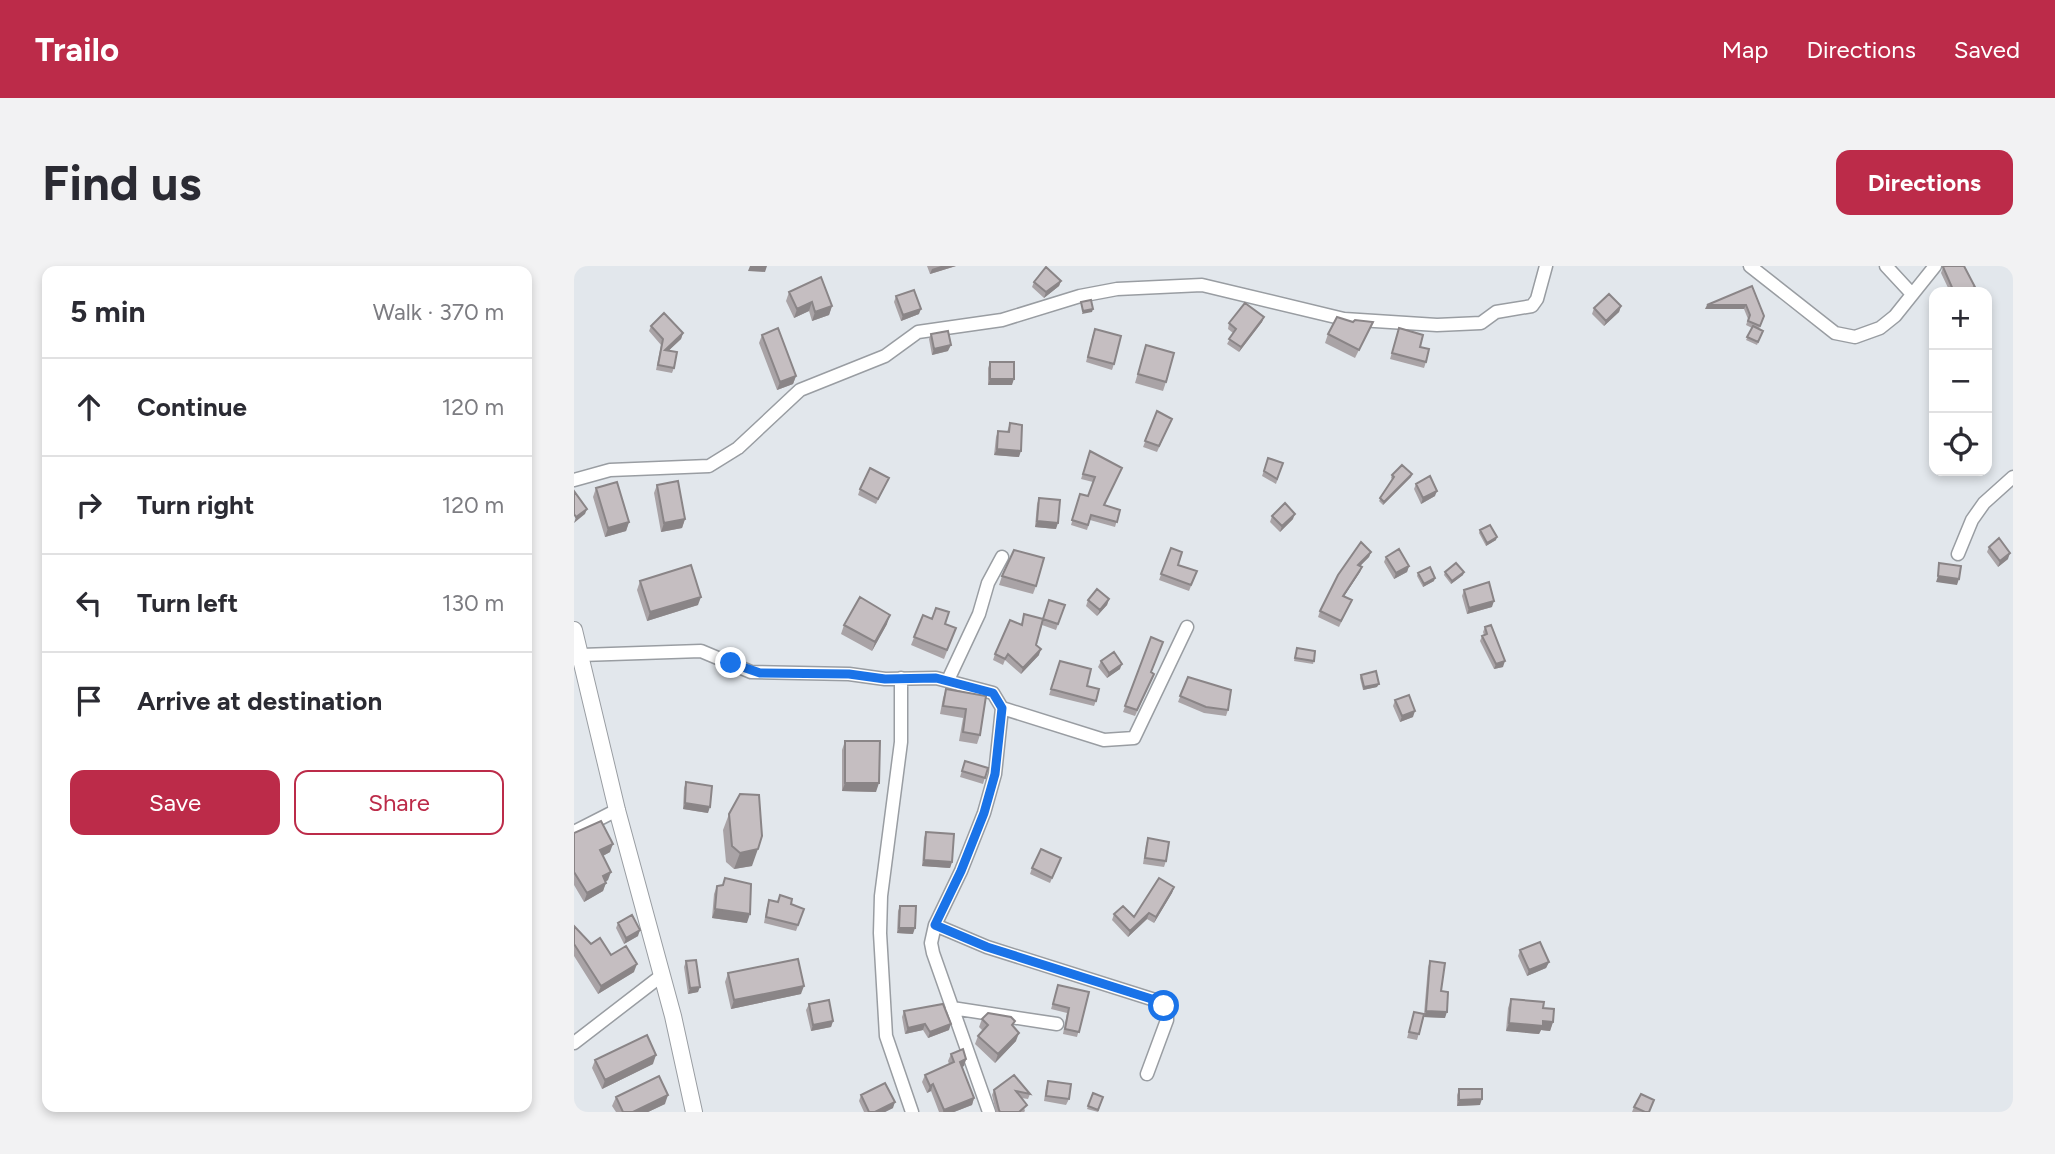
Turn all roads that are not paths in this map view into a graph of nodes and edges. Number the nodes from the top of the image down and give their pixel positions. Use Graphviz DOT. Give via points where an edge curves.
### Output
graph roads {
  1 [pos="1546,266"];
  2 [pos="1750,266"];
  3 [pos="1886,266"];
  4 [pos="1935,266"];
  5 [pos="1912,294"];
  6 [pos="2013,477"];
  7 [pos="574,480"];
  8 [pos="1958,554"];
  9 [pos="1002,557"];
  10 [pos="1188,627"];
  11 [pos="575,634"];
  12 [pos="581,655"];
  13 [pos="580,675"];
  14 [pos="901,678"];
  15 [pos="948,680"];
  16 [pos="1002,708"];
  17 [pos="617,810"];
  18 [pos="574,832"];
  19 [pos="935,925"];
  20 [pos="661,976"];
  21 [pos="952,1008"];
  22 [pos="1056,1024"];
  23 [pos="574,1044"];
  24 [pos="1147,1074"];
  25 [pos="694,1112"];
  26 [pos="912,1112"];
  27 [pos="989,1112"];
  1 -- 7 [label="street" via="1532,306 1496,312 1481,323 1344,319 1202,285 1117,289 1002,320 935,328 906,339 874,361 800,390 716,463 700,469 610,470"];
  2 -- 5 [label="street" via="1844,337 1880,328"];
  3 -- 5 [label="street"];
  4 -- 5 [label="street"];
  6 -- 8 [label="street" via="1984,503"];
  9 -- 15 [label="street"];
  10 -- 16 [label="street" via="1135,738 1104,740"];
  11 -- 12 [label="street"];
  12 -- 13 [label="street"];
  12 -- 14 [label="street" via="701,650 760,673"];
  13 -- 17 [label="street"];
  14 -- 15 [label="street"];
  14 -- 26 [label="street" via="901,742 880,933 886,1036"];
  15 -- 16 [label="street" via="993,693"];
  16 -- 19 [label="street" via="995,774 984,813"];
  17 -- 18 [label="street"];
  17 -- 20 [label="street"];
  19 -- 21 [label="street" via="933,953"];
  19 -- 24 [label="street" via="987,947 1158,1001 1167,1020"];
  20 -- 23 [label="street"];
  20 -- 25 [label="street"];
  21 -- 22 [label="street"];
  21 -- 27 [label="street"];
}
